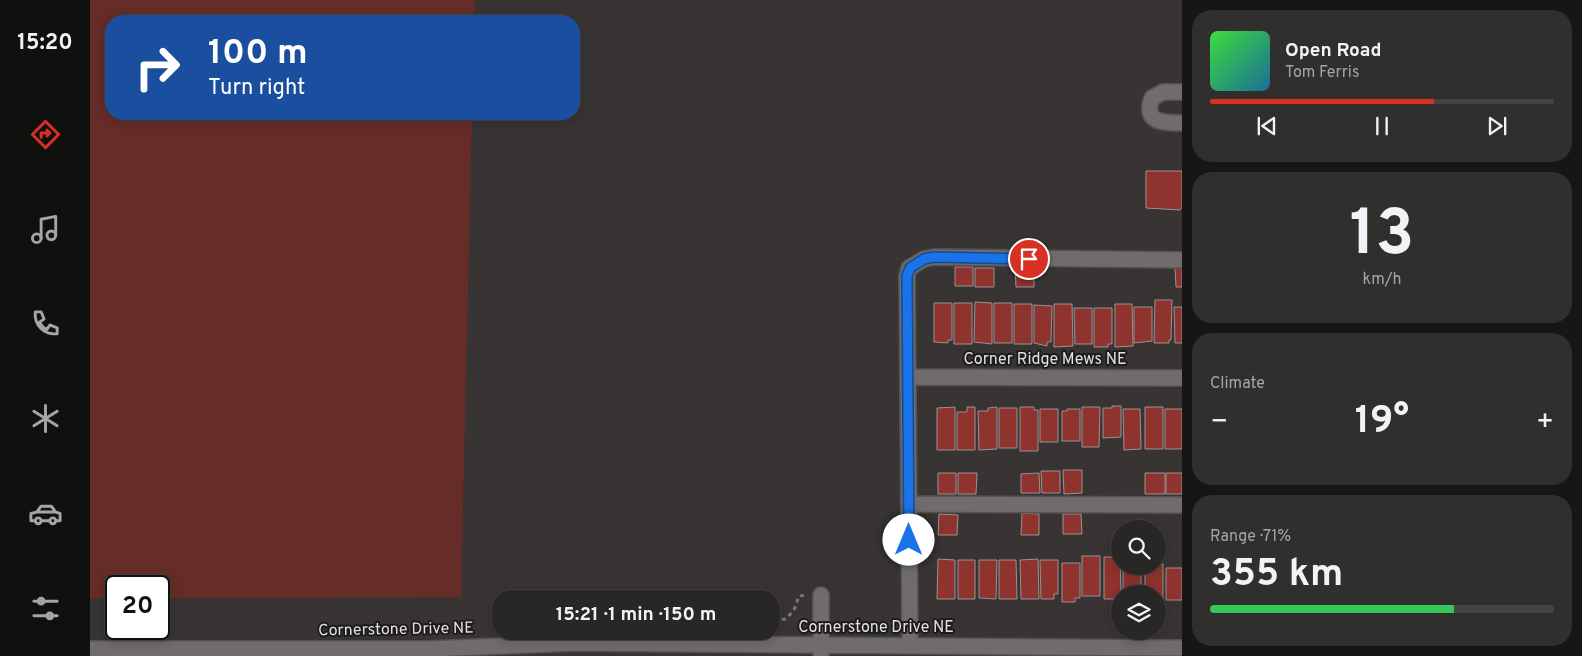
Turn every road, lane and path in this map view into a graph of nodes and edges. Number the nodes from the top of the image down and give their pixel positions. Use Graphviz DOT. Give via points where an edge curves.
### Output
graph roads {
  1 [pos="1182,92"];
  2 [pos="1182,123"];
  3 [pos="1182,260"];
  4 [pos="908,377"];
  5 [pos="1182,378"];
  6 [pos="909,504"];
  7 [pos="1182,505"];
  8 [pos="806,595"];
  9 [pos="821,595"];
  10 [pos="780,620"];
  11 [pos="910,645"];
  12 [pos="1182,648"];
  13 [pos="90,649"];
  14 [pos="575,650"];
  15 [pos="821,651"];
  1 -- 2 [label="street" via="1163,92 1152,98 1149,108 1151,116 1158,122"];
  3 -- 4 [label="street" via="924,259 913,264 907,276"];
  4 -- 5 [label="street, Corner Ridge Mews NE"];
  4 -- 6 [label="street"];
  6 -- 7 [label="street"];
  6 -- 11 [label="street"];
  8 -- 10 [label="path" via="799,596 794,610 786,619"];
  9 -- 15 [label="street"];
  11 -- 12 [label="street, Cornerstone Drive NE"];
  11 -- 15 [label="street, Cornerstone Drive NE"];
  13 -- 14 [label="street, Cornerstone Drive NE"];
  14 -- 15 [label="street, Cornerstone Drive NE"];
}
